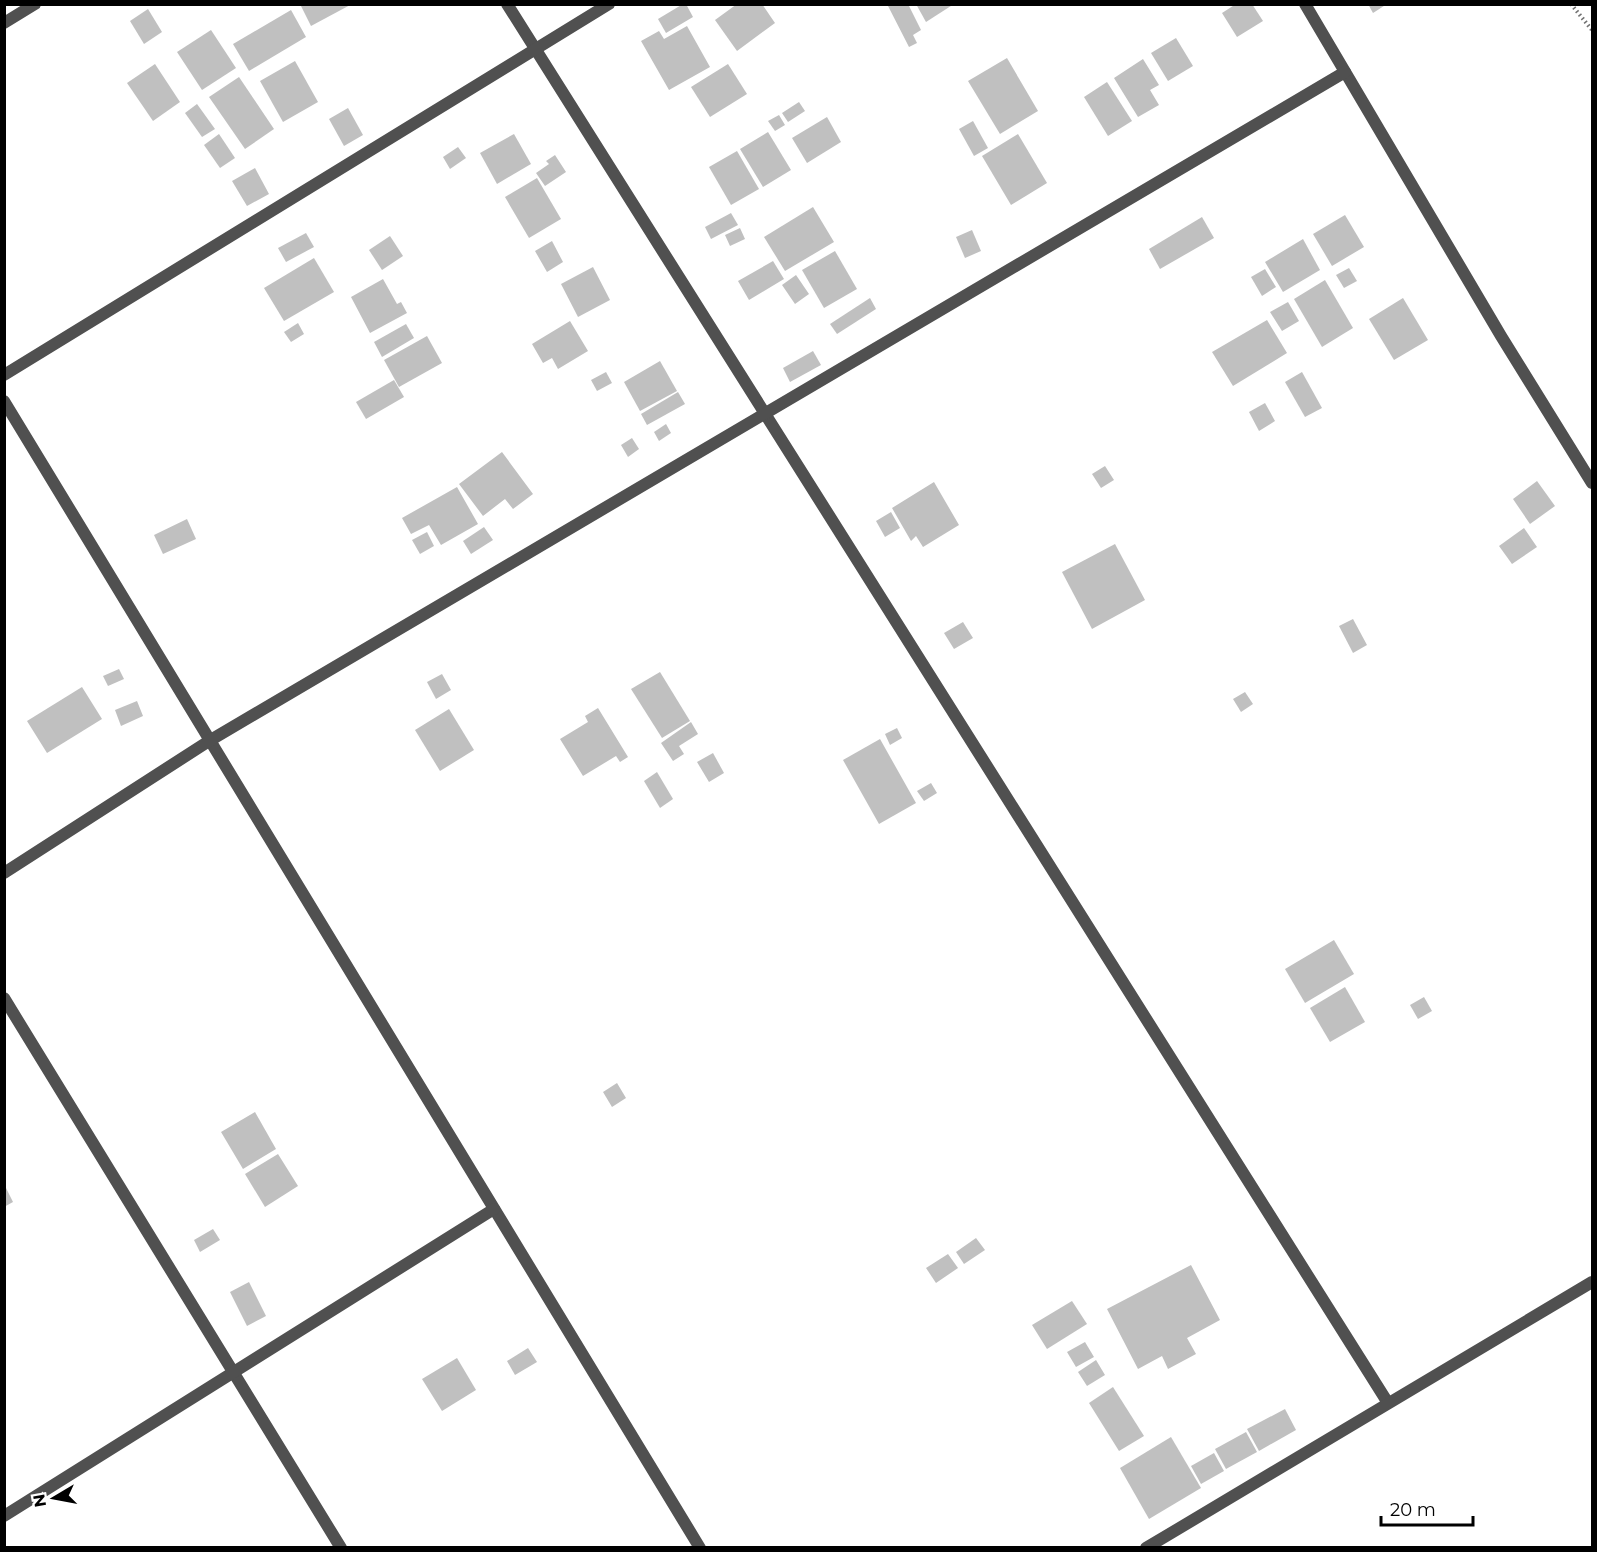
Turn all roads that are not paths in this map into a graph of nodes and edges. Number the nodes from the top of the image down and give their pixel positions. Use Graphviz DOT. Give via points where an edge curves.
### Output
graph roads {
  1 [pos="35,4"];
  2 [pos="507,4"];
  3 [pos="609,4"];
  4 [pos="1305,4"];
  5 [pos="4,23"];
  6 [pos="536,50"];
  7 [pos="1345,72"];
  8 [pos="4,375"];
  9 [pos="4,401"];
  10 [pos="764,414"];
  11 [pos="1593,483"];
  12 [pos="209,741"];
  13 [pos="4,873"];
  14 [pos="4,998"];
  15 [pos="494,1209"];
  16 [pos="1593,1282"];
  17 [pos="234,1372"];
  18 [pos="1388,1404"];
  19 [pos="4,1516"];
  20 [pos="341,1548"];
  21 [pos="700,1548"];
  22 [pos="1146,1548"];
  1 -- 5 [label="street"];
  2 -- 6 [label="street"];
  3 -- 6 [label="street"];
  4 -- 7 [label="street"];
  6 -- 8 [label="street"];
  6 -- 10 [label="street"];
  7 -- 10 [label="street"];
  7 -- 11 [label="street"];
  9 -- 12 [label="street"];
  10 -- 12 [label="street"];
  10 -- 18 [label="street"];
  12 -- 13 [label="street"];
  12 -- 15 [label="street"];
  14 -- 17 [label="street"];
  15 -- 17 [label="street"];
  15 -- 21 [label="street"];
  16 -- 18 [label="street"];
  17 -- 19 [label="street"];
  17 -- 20 [label="street"];
  18 -- 22 [label="street"];
}
